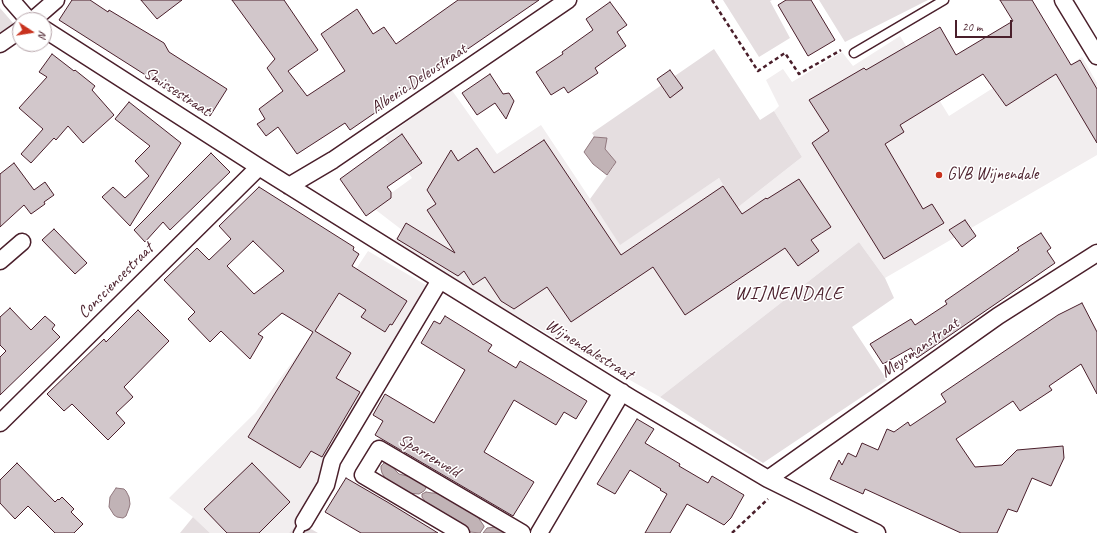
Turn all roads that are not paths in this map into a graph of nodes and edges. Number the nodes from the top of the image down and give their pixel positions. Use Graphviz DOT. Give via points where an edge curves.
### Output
graph roads {
  1 [pos="11,0"];
  2 [pos="56,0"];
  3 [pos="568,0"];
  4 [pos="944,0"];
  5 [pos="1063,0"];
  6 [pos="20,12"];
  7 [pos="39,12"];
  8 [pos="12,34"];
  9 [pos="52,34"];
  10 [pos="0,44"];
  11 [pos="854,53"];
  12 [pos="1097,56"];
  13 [pos="259,167"];
  14 [pos="289,186"];
  15 [pos="22,242"];
  16 [pos="1097,253"];
  17 [pos="0,261"];
  18 [pos="440,280"];
  19 [pos="622,392"];
  20 [pos="1,420"];
  21 [pos="774,482"];
  22 [pos="301,527"];
  23 [pos="461,533"];
  24 [pos="522,533"];
  25 [pos="539,533"];
  26 [pos="877,533"];
  1 -- 6 [label="street"];
  2 -- 7 [label="street"];
  3 -- 14 [label="street, Alberic Deleustraat" via="333,160"];
  4 -- 11 [label="lane"];
  5 -- 12 [label="street"];
  8 -- 10 [label="street"];
  9 -- 13 [label="street, Smissestraat"];
  13 -- 14 [label="street, Smissestraat"];
  13 -- 20 [label="street, Consciencestraat"];
  14 -- 18 [label="street, Wijnendalestraat"];
  15 -- 17 [label="street"];
  16 -- 21 [label="street, Meysmanstraat" via="998,316"];
  18 -- 19 [label="street, Wijnendalestraat"];
  18 -- 22 [label="street" via="332,461 326,485"];
  19 -- 21 [label="street, Wijnendalestraat"];
  19 -- 25 [label="street"];
  21 -- 26 [label="street, Wijnendalestraat"];
  23 -- 24 [label="street, Sparrenveld" via="363,475 379,448"];
}
